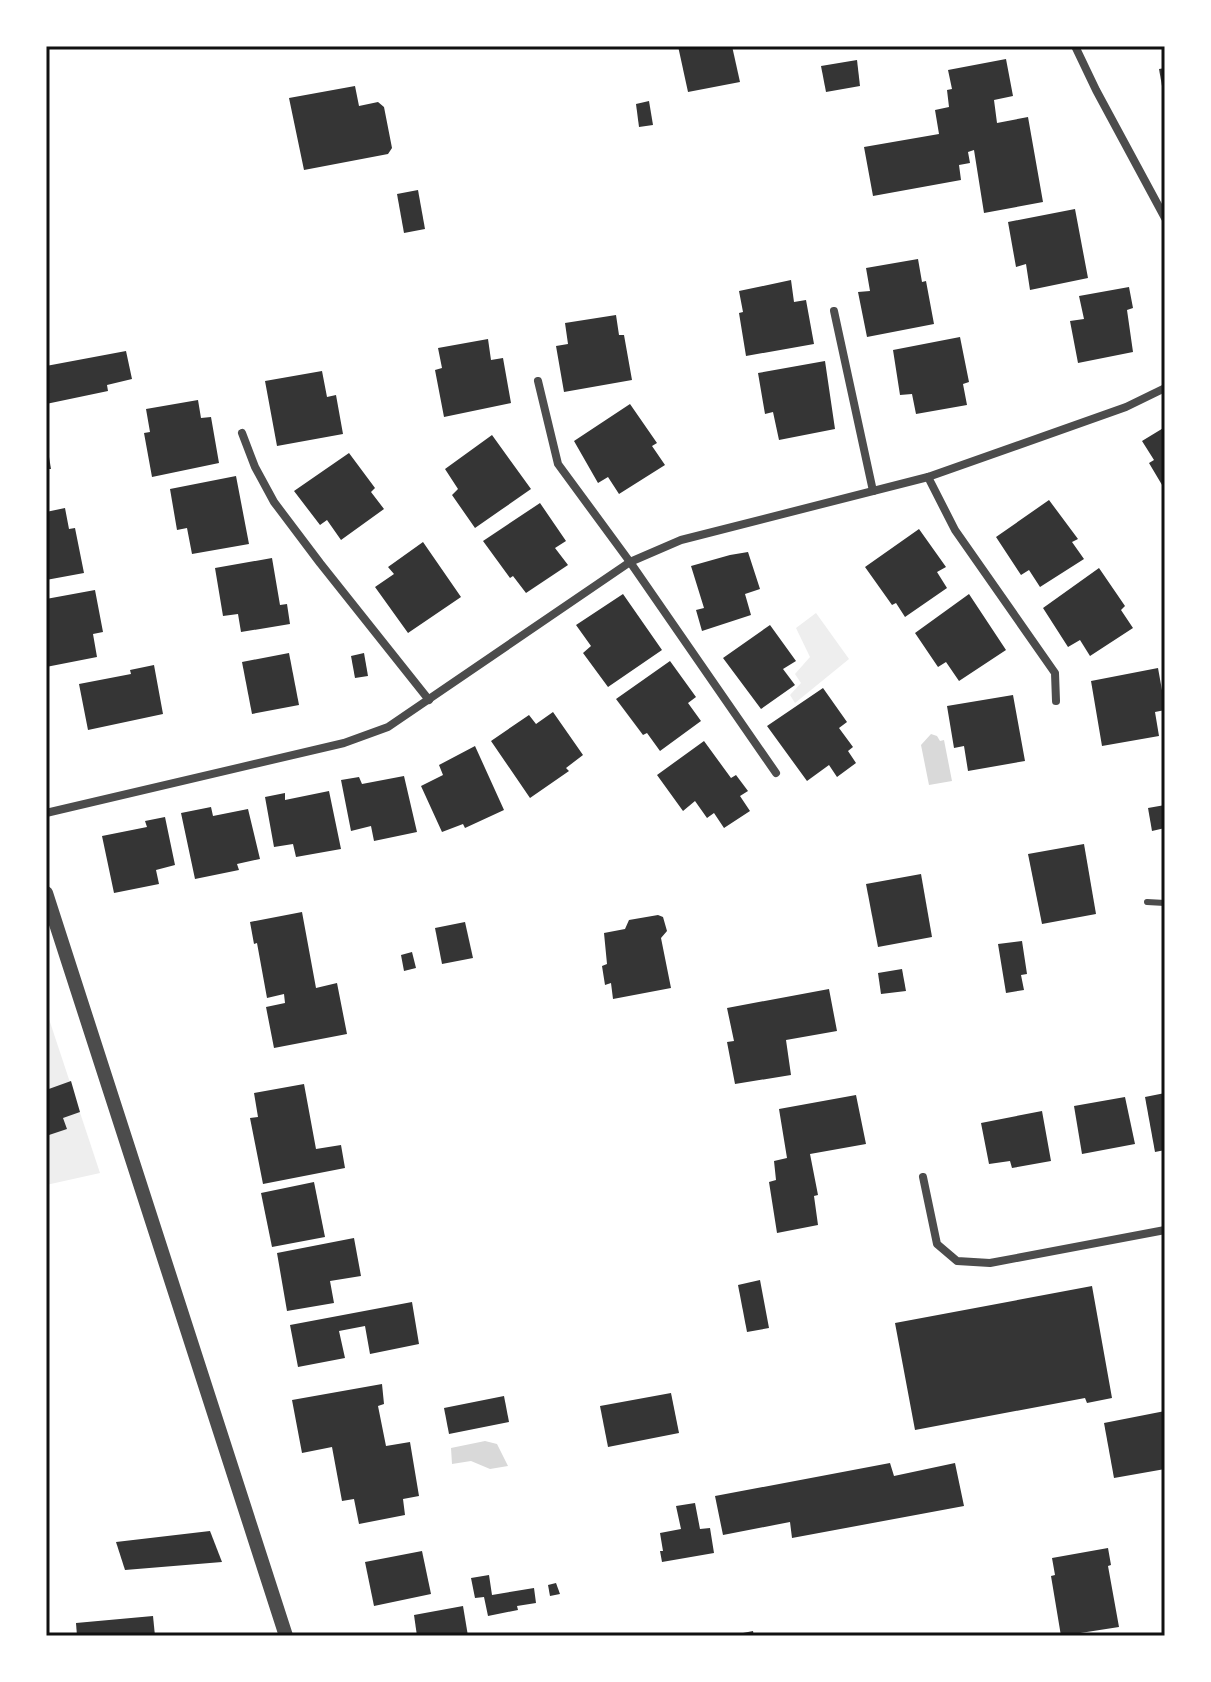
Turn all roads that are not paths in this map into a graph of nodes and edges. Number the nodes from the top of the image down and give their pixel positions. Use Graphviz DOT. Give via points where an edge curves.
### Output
graph roads {
  1 [pos="1075,46"];
  2 [pos="1165,218"];
  3 [pos="834,311"];
  4 [pos="538,381"];
  5 [pos="1165,388"];
  6 [pos="242,433"];
  7 [pos="928,477"];
  8 [pos="873,491"];
  9 [pos="630,562"];
  10 [pos="429,700"];
  11 [pos="1056,701"];
  12 [pos="776,773"];
  13 [pos="46,813"];
  14 [pos="46,893"];
  15 [pos="1147,902"];
  16 [pos="1165,903"];
  17 [pos="923,1177"];
  18 [pos="1165,1230"];
  19 [pos="286,1636"];
  1 -- 2 [label="street"];
  3 -- 8 [label="street"];
  4 -- 9 [label="street" via="558,464"];
  5 -- 7 [label="street" via="1126,407"];
  6 -- 10 [label="street" via="274,502"];
  7 -- 8 [label="street"];
  7 -- 11 [label="street" via="955,530 1055,673"];
  8 -- 9 [label="street" via="681,540"];
  9 -- 10 [label="street"];
  9 -- 12 [label="street"];
  10 -- 13 [label="street" via="388,727 344,743"];
  14 -- 19 [label="street"];
  15 -- 16 [label="lane"];
  17 -- 18 [label="street" via="937,1244 957,1261 990,1263"];
}
